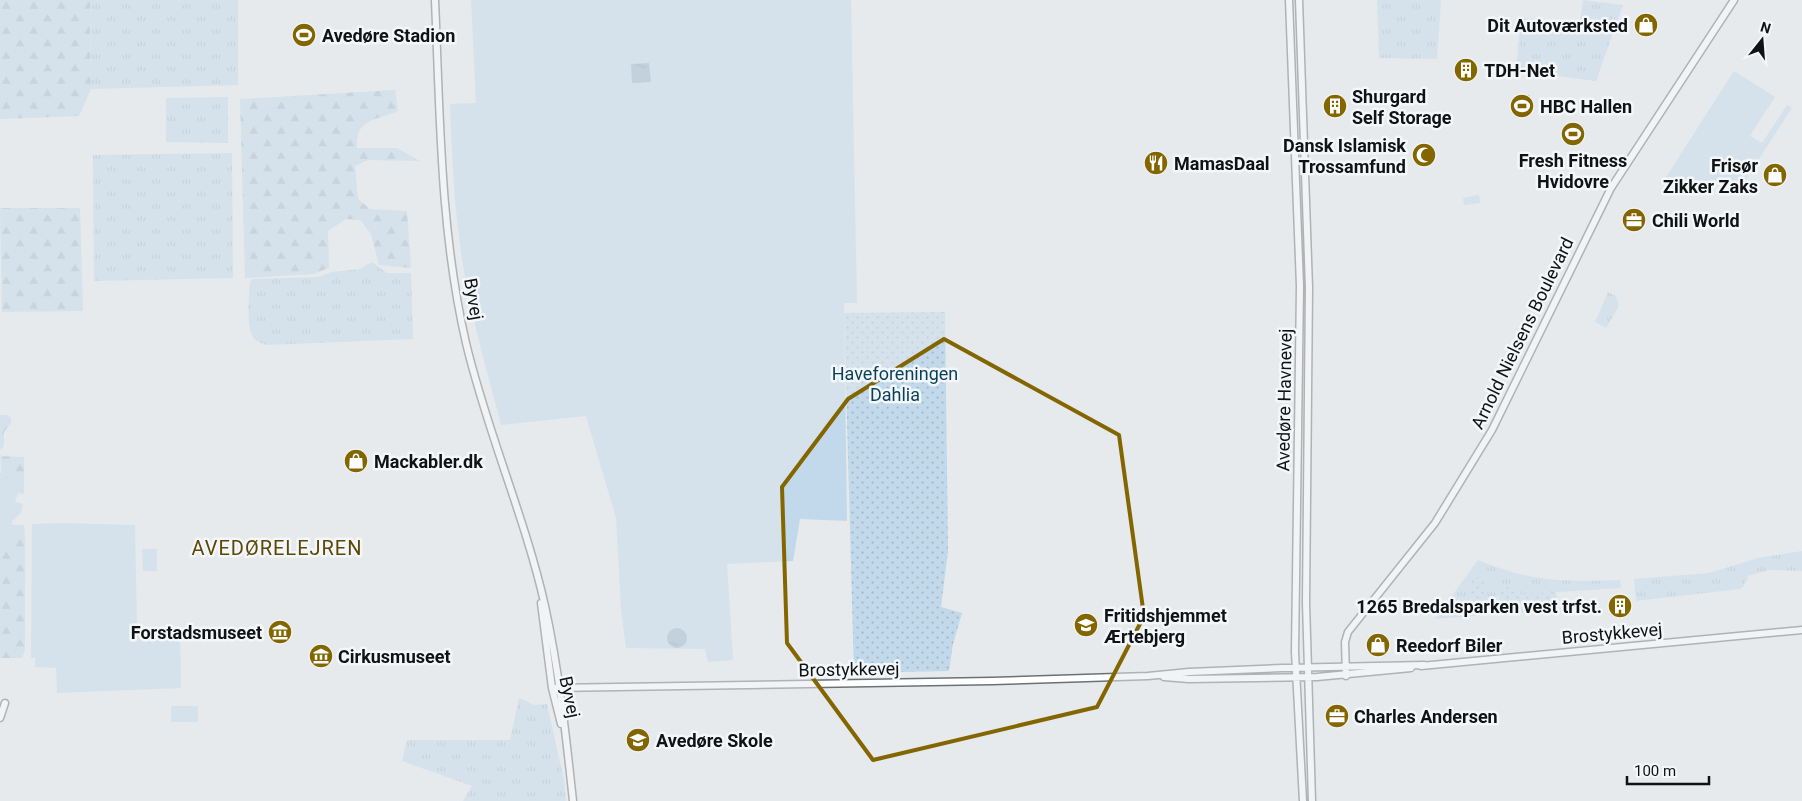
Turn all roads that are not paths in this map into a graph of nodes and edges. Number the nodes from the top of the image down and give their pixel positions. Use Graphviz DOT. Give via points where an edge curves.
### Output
graph roads {
  1 [pos="435,0"];
  2 [pos="1290,0"];
  3 [pos="1298,0"];
  4 [pos="1734,0"];
  5 [pos="540,593"];
  6 [pos="1802,630"];
  7 [pos="1424,665"];
  8 [pos="1308,667"];
  9 [pos="1345,667"];
  10 [pos="1296,668"];
  11 [pos="1148,676"];
  12 [pos="1346,676"];
  13 [pos="1297,678"];
  14 [pos="1309,678"];
  15 [pos="552,688"];
  16 [pos="560,689"];
  17 [pos="5,703"];
  18 [pos="0,718"];
  19 [pos="567,747"];
  20 [pos="573,801"];
  21 [pos="1303,801"];
  22 [pos="1312,801"];
  1 -- 5 [label="street, Byvej" via="449,242 457,294 467,344"];
  2 -- 10 [label="street, Avedøre Havnevej" via="1300,286"];
  3 -- 8 [label="street, Avedøre Havnevej" via="1309,288"];
  4 -- 9 [label="street, Arnold Nielsens Boulevard" via="1611,188 1475,460 1435,523 1348,632 1344,642"];
  5 -- 15 [label="street, Byvej"];
  5 -- 16 [label="street, Byvej"];
  6 -- 7 [label="street, Brostykkevej"];
  7 -- 9 [label="street, Brostykkevej"];
  7 -- 12 [label="street, Brostykkevej"];
  8 -- 9 [label="street, Brostykkevej"];
  8 -- 10 [label="street, Brostykkevej"];
  8 -- 14 [label="street, Avedøre Havnevej"];
  9 -- 12 [label="street, Arnold Nielsens Boulevard"];
  10 -- 11 [label="street, Brostykkevej"];
  10 -- 13 [label="street, Avedøre Havnevej"];
  11 -- 13 [label="street, Brostykkevej"];
  11 -- 16 [label="street, Brostykkevej"];
  12 -- 14 [label="street, Brostykkevej"];
  13 -- 14 [label="street, Brostykkevej"];
  13 -- 21 [label="street, Avedøre Havnevej"];
  14 -- 22 [label="street, Avedøre Havnevej"];
  15 -- 16 [label="street, Brostykkevej"];
  15 -- 19 [label="street, Byvej"];
  16 -- 19 [label="street, Byvej"];
  17 -- 18 [label="street"];
  19 -- 20 [label="street, Byvej"];
}
